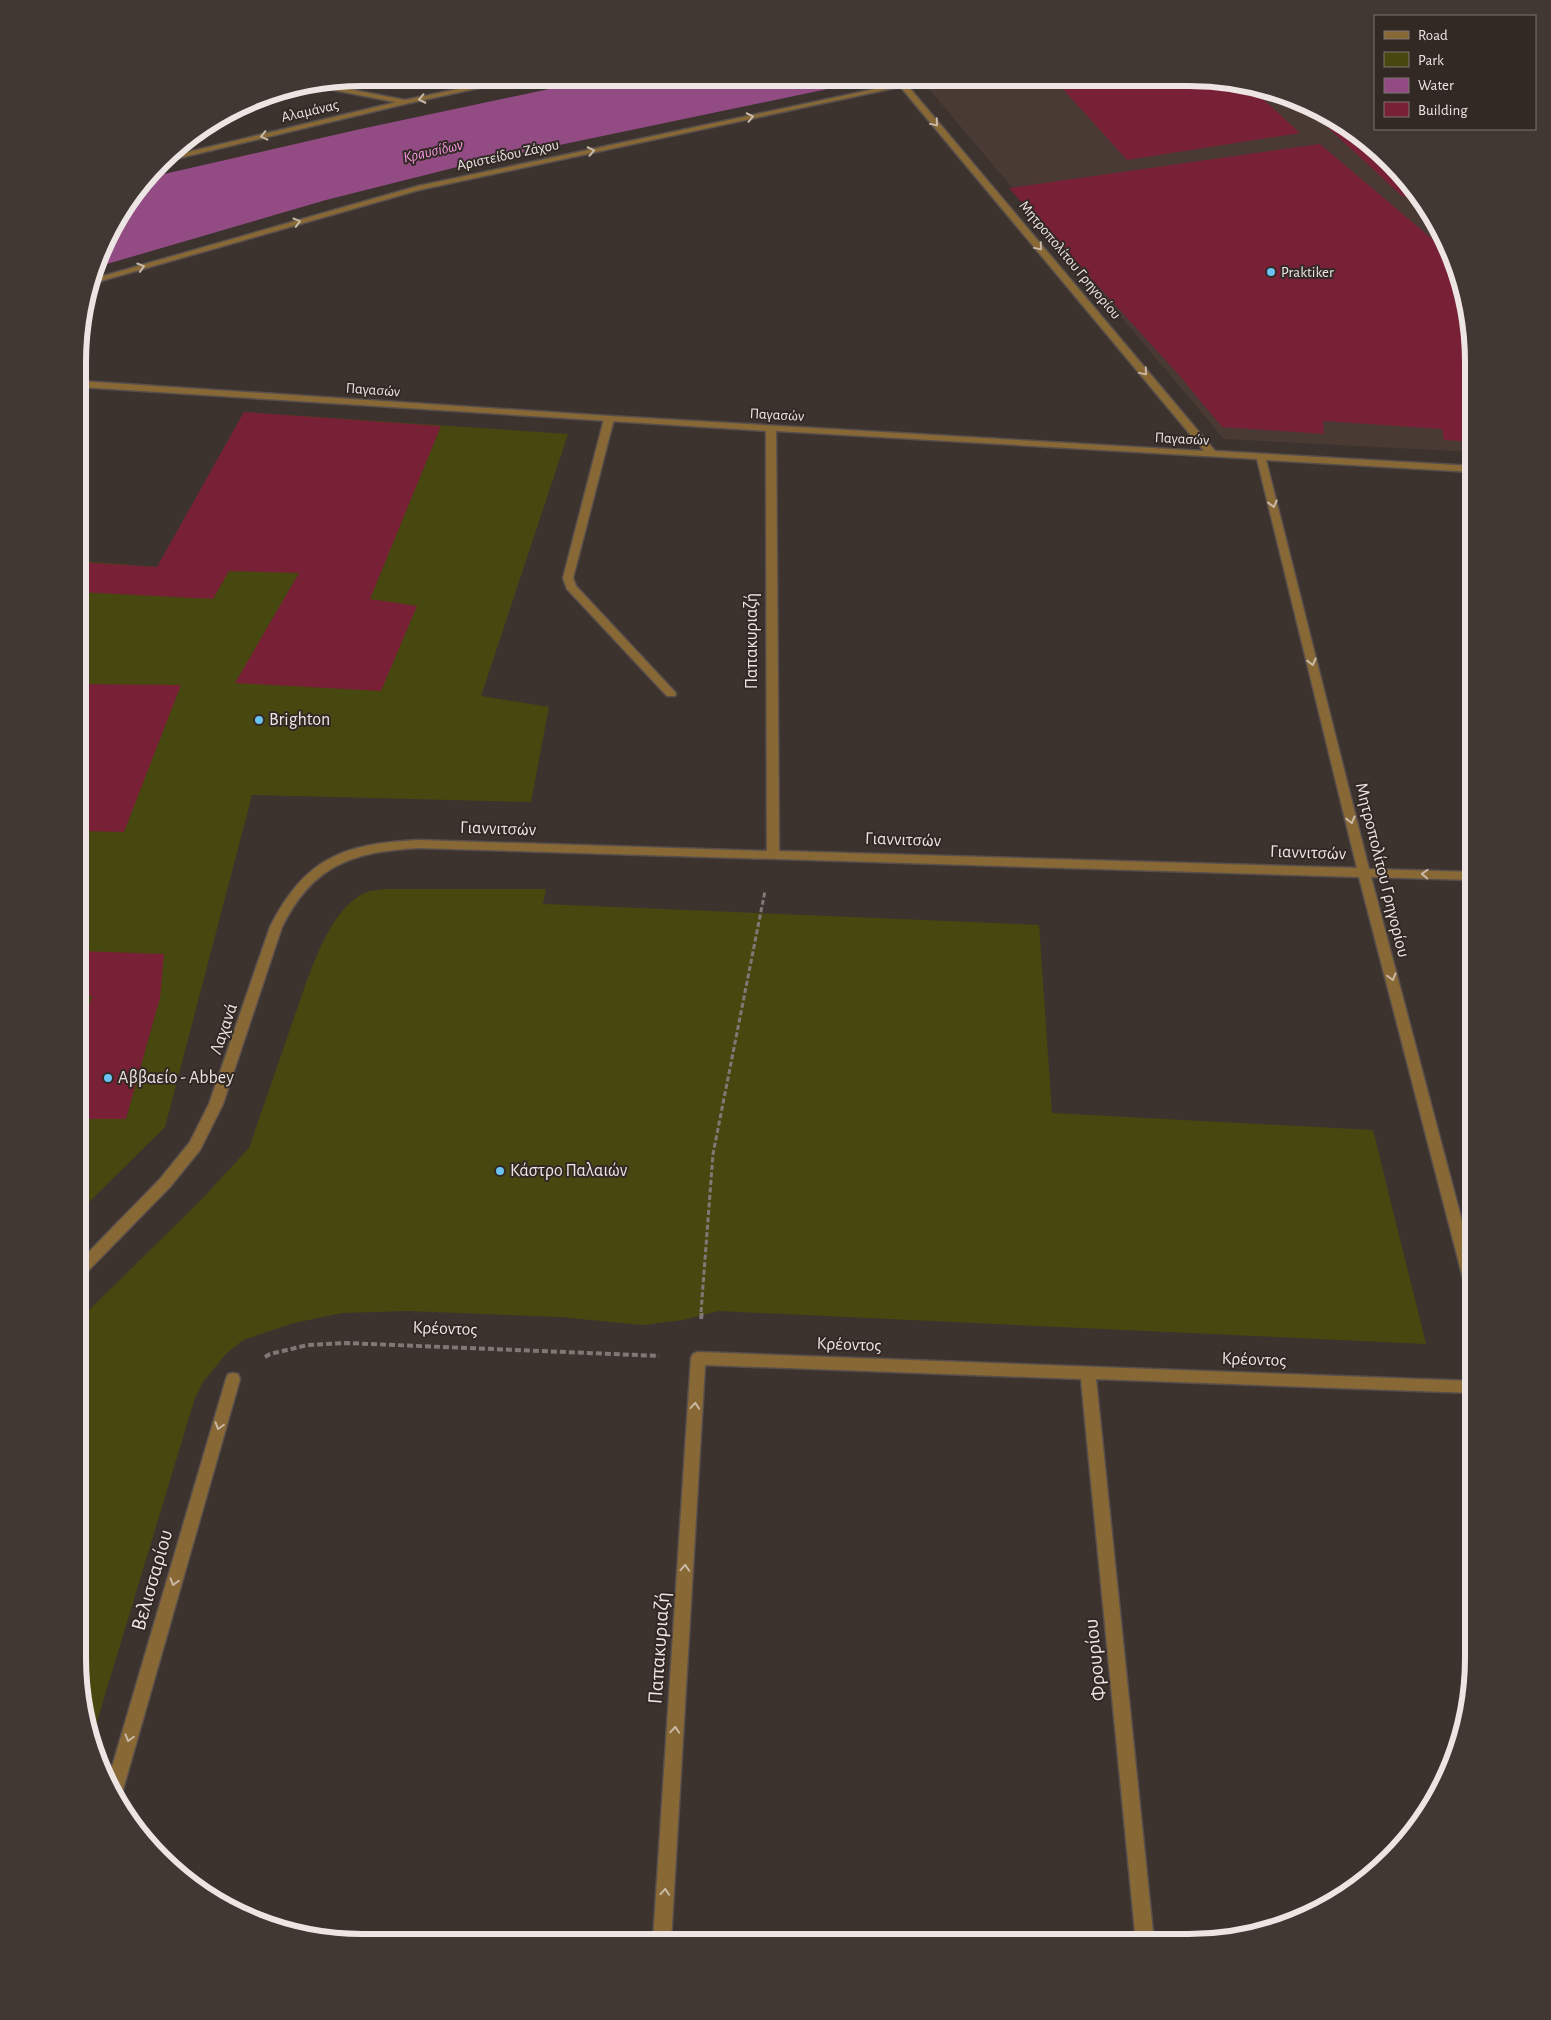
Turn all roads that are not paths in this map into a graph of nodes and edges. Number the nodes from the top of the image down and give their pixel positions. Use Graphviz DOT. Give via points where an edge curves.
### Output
graph roads {
  1 [pos="475,86"];
  2 [pos="883,86"];
  3 [pos="904,86"];
  4 [pos="333,88"];
  5 [pos="405,102"];
  6 [pos="178,157"];
  7 [pos="99,280"];
  8 [pos="86,384"];
  9 [pos="610,419"];
  10 [pos="770,428"];
  11 [pos="1212,454"];
  12 [pos="1261,457"];
  13 [pos="1465,468"];
  14 [pos="671,694"];
  15 [pos="773,854"];
  16 [pos="334,860"];
  17 [pos="1364,872"];
  18 [pos="1465,876"];
  19 [pos="1465,1259"];
  20 [pos="86,1264"];
  21 [pos="698,1358"];
  22 [pos="1088,1373"];
  23 [pos="233,1379"];
  24 [pos="1465,1387"];
  25 [pos="116,1782"];
  26 [pos="662,1934"];
  27 [pos="1145,1934"];
  1 -- 5 [label="street, Αλαμάνας, one-way"];
  7 -- 2 [label="street, Αριστείδου Ζάχου, one-way" via="418,188"];
  3 -- 11 [label="street, Μητροπολίτου Γρηγορίου, one-way"];
  4 -- 5 [label="street"];
  5 -- 6 [label="street, Αλαμάνας, one-way"];
  8 -- 9 [label="street, Παγασών"];
  9 -- 10 [label="street, Παγασών"];
  9 -- 14 [label="street" via="568,578 571,587"];
  10 -- 11 [label="street, Παγασών"];
  10 -- 15 [label="street, Παπακυριαζή"];
  11 -- 12 [label="street, Παγασών"];
  12 -- 13 [label="street, Παγασών"];
  12 -- 17 [label="street, Μητροπολίτου Γρηγορίου, one-way"];
  15 -- 16 [label="street, Γιαννιτσών" via="398,844 374,847"];
  15 -- 17 [label="street, Γιαννιτσών"];
  16 -- 20 [label="street, Λαχανά" via="307,880 283,912 216,1104 195,1146"];
  18 -- 17 [label="street, Γιαννιτσών, one-way"];
  17 -- 19 [label="street, Μητροπολίτου Γρηγορίου, one-way"];
  21 -- 22 [label="street, Κρέοντος"];
  26 -- 21 [label="street, Παπακυριαζή, one-way"];
  22 -- 24 [label="street, Κρέοντος"];
  22 -- 27 [label="street, Φρουρίου"];
  23 -- 25 [label="street, Βελισσαρίου, one-way"];
}
